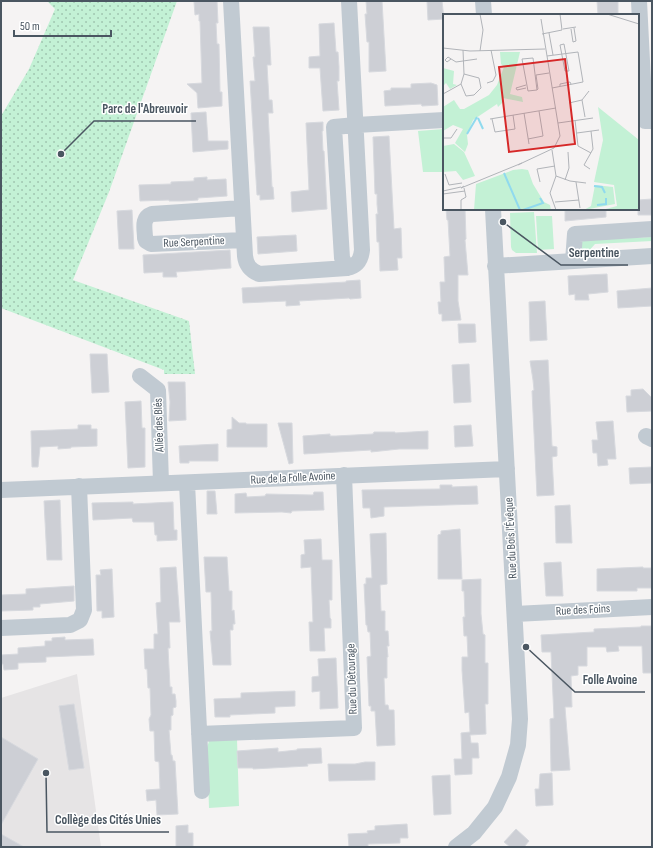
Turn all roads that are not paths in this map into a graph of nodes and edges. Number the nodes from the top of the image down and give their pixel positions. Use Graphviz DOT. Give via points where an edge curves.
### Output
graph roads {
  1 [pos="231,1"];
  2 [pos="349,1"];
  3 [pos="483,1"];
  4 [pos="639,1"];
  5 [pos="484,14"];
  6 [pos="443,120"];
  7 [pos="652,121"];
  8 [pos="356,124"];
  9 [pos="242,208"];
  10 [pos="493,210"];
  11 [pos="652,229"];
  12 [pos="244,240"];
  13 [pos="652,256"];
  14 [pos="573,261"];
  15 [pos="495,266"];
  16 [pos="347,268"];
  17 [pos="140,376"];
  18 [pos="507,469"];
  19 [pos="344,475"];
  20 [pos="162,483"];
  21 [pos="187,483"];
  22 [pos="79,486"];
  23 [pos="1,490"];
  24 [pos="652,607"];
  25 [pos="515,614"];
  26 [pos="1,628"];
  27 [pos="199,734"];
  28 [pos="202,791"];
  29 [pos="456,847"];
  1 -- 9 [label="street"];
  2 -- 8 [label="street"];
  3 -- 5 [label="street"];
  4 -- 7 [label="street" via="645,121"];
  6 -- 8 [label="street"];
  8 -- 16 [label="street" via="362,250 361,259"];
  8 -- 16 [label="street" via="334,127 342,258"];
  9 -- 12 [label="street"];
  9 -- 12 [label="street, Rue Serpentine" via="152,214 146,216 144,221 145,238 151,244"];
  10 -- 15 [label="street, Rue du Bois l'Évêque"];
  11 -- 14 [label="street" via="575,234"];
  12 -- 16 [label="street" via="248,267 259,274"];
  13 -- 14 [label="street"];
  14 -- 15 [label="street"];
  15 -- 18 [label="street, Rue du Bois l'Évêque"];
  17 -- 20 [label="street, Allée des Blés" via="158,390"];
  18 -- 19 [label="street, Rue de la Folle Avoine"];
  18 -- 25 [label="street, Rue du Bois l'Évêque"];
  19 -- 21 [label="street, Rue de la Folle Avoine"];
  19 -- 27 [label="street, Rue du Détourage" via="354,728"];
  20 -- 21 [label="street, Rue de la Folle Avoine"];
  20 -- 22 [label="street, Rue de la Folle Avoine"];
  21 -- 27 [label="street"];
  22 -- 23 [label="street, Rue de la Folle Avoine"];
  22 -- 26 [label="street" via="84,610 80,620 70,625"];
  24 -- 25 [label="street, Rue des Foins"];
  25 -- 29 [label="street, Rue du Bois l'Évêque" via="520,720 518,744 509,777 494,808 474,832"];
  27 -- 28 [label="street"];
}
